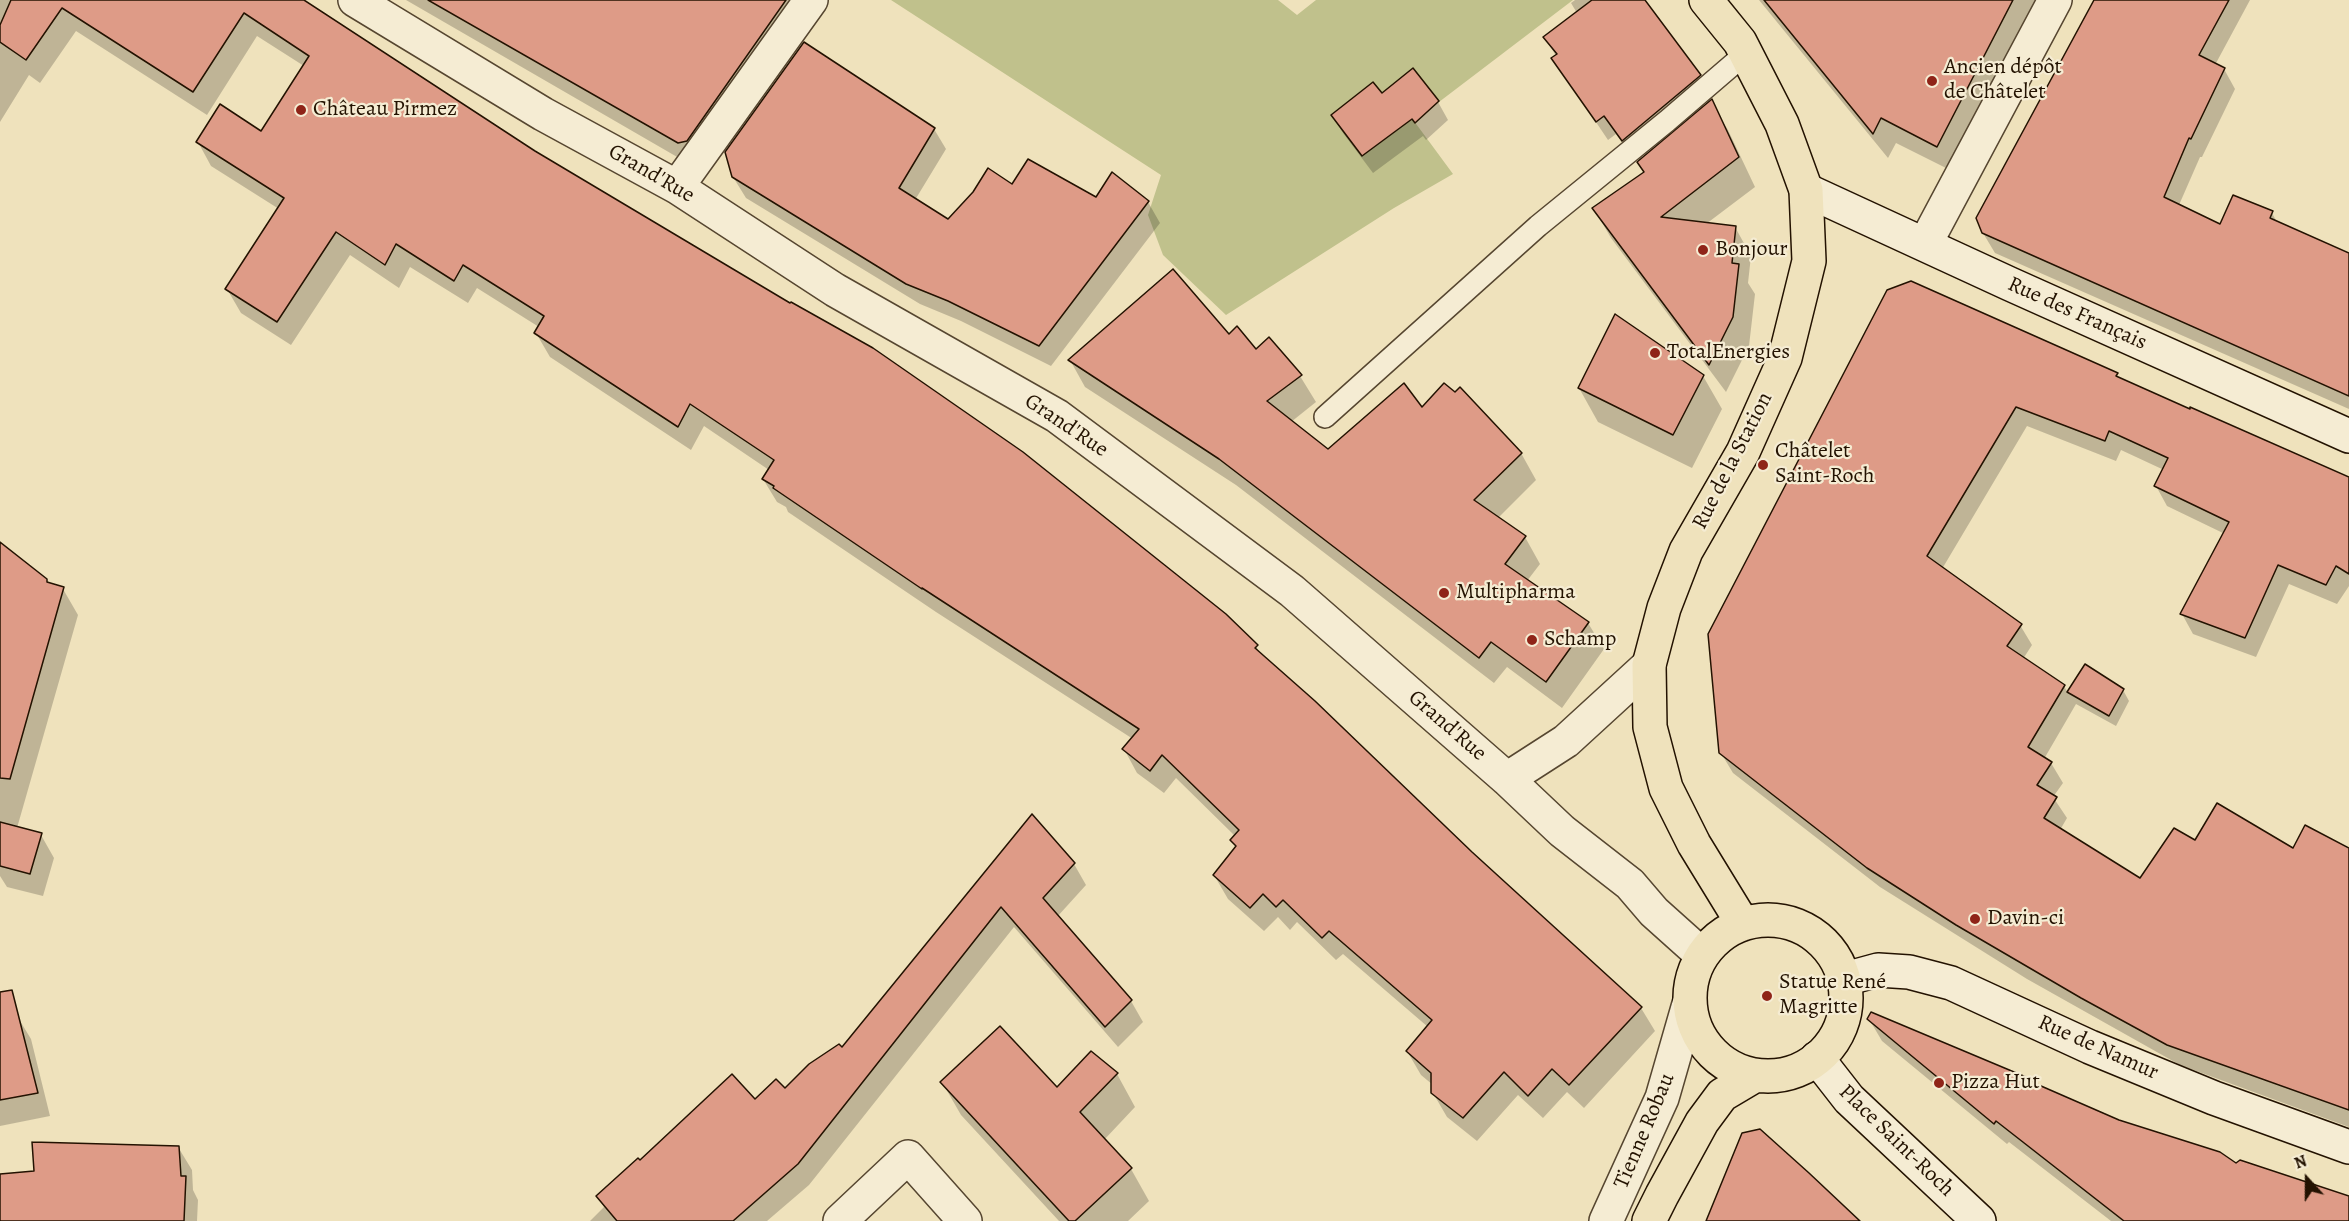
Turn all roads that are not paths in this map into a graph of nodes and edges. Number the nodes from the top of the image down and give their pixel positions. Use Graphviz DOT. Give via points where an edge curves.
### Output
graph roads {
  1 [pos="355,0"];
  2 [pos="811,0"];
  3 [pos="1706,0"];
  4 [pos="2055,0"];
  5 [pos="1745,54"];
  6 [pos="677,187"];
  7 [pos="1806,190"];
  8 [pos="1925,244"];
  9 [pos="1325,417"];
  10 [pos="2349,436"];
  11 [pos="1649,665"];
  12 [pos="1507,779"];
  13 [pos="1743,924"];
  14 [pos="1702,955"];
  15 [pos="1845,979"];
  16 [pos="1689,1004"];
  17 [pos="1817,1058"];
  18 [pos="1754,1076"];
  19 [pos="2349,1148"];
  20 [pos="840,1221"];
  21 [pos="965,1221"];
  22 [pos="1606,1221"];
  23 [pos="1650,1221"];
  24 [pos="1979,1221"];
  1 -- 6 [label="street, Grand'Rue" via="543,114"];
  2 -- 6 [label="street"];
  3 -- 5 [label="main road, Rue de la Station"];
  4 -- 8 [label="street"];
  5 -- 7 [label="main road, Rue de la Station" via="1782,124"];
  5 -- 9 [label="lane" via="1539,226"];
  6 -- 12 [label="street, Grand'Rue" via="835,290 1057,416 1292,591"];
  7 -- 8 [label="street, Rue des Français"];
  7 -- 11 [label="main road, Rue de la Station" via="1809,261 1785,358 1743,452 1686,551 1664,608"];
  8 -- 10 [label="street, Rue des Français"];
  11 -- 12 [label="street" via="1566,741"];
  11 -- 13 [label="main road, Rue de la Station" via="1650,727 1666,788 1694,844"];
  12 -- 14 [label="street, Grand'Rue" via="1562,831 1630,884 1654,912"];
  13 -- 14 [label="main road" via="1720,936"];
  13 -- 15 [label="main road" via="1768,919 1802,928 1834,955"];
  14 -- 16 [label="main road" via="1692,979"];
  15 -- 17 [label="main road" via="1847,1004 1840,1030"];
  15 -- 19 [label="street, Rue de Namur" via="1878,970 1909,972 1952,983 2100,1051"];
  16 -- 18 [label="main road" via="1696,1030 1710,1051 1730,1067"];
  16 -- 22 [label="street, Tienne Robau" via="1662,1098"];
  17 -- 18 [label="main road" via="1781,1076"];
  17 -- 24 [label="street, Place Saint-Roch" via="1849,1099"];
  18 -- 23 [label="main road, Tienne Robau" via="1722,1095 1702,1122"];
  20 -- 21 [label="street" via="908,1157"];
}
